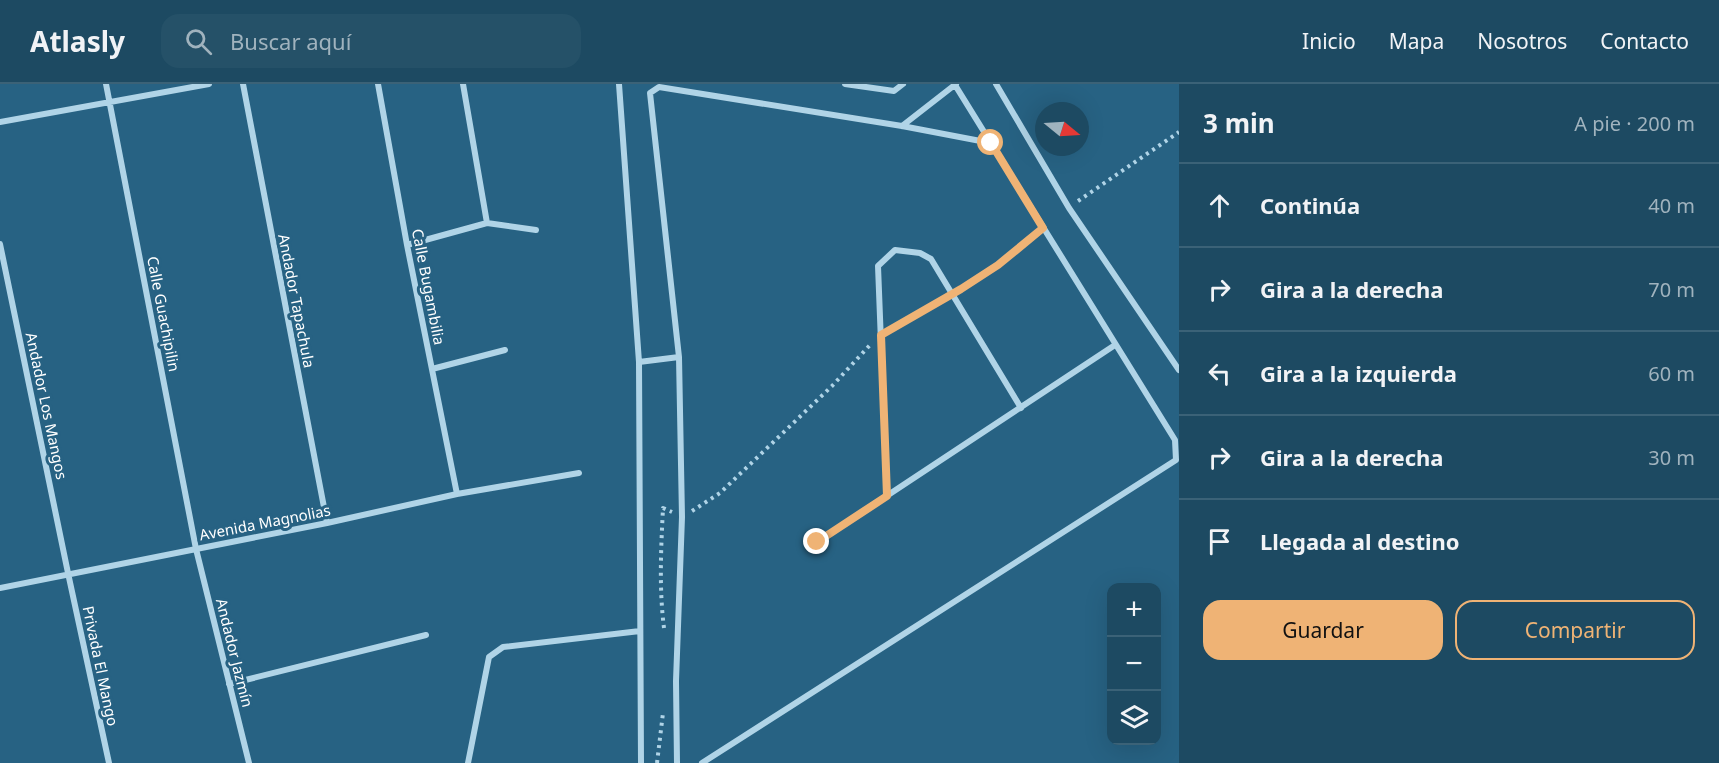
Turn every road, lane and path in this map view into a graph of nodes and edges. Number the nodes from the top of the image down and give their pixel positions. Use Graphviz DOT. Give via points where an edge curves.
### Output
graph roads {
  1 [pos="106,84"];
  2 [pos="209,84"];
  3 [pos="243,84"];
  4 [pos="378,84"];
  5 [pos="463,84"];
  6 [pos="619,84"];
  7 [pos="845,84"];
  8 [pos="903,84"];
  9 [pos="996,84"];
  10 [pos="956,85"];
  11 [pos="111,103"];
  12 [pos="0,122"];
  13 [pos="902,126"];
  14 [pos="1179,132"];
  15 [pos="991,143"];
  16 [pos="1069,208"];
  17 [pos="487,223"];
  18 [pos="1043,228"];
  19 [pos="536,230"];
  20 [pos="0,244"];
  21 [pos="407,246"];
  22 [pos="953,293"];
  23 [pos="881,335"];
  24 [pos="1115,345"];
  25 [pos="505,350"];
  26 [pos="679,357"];
  27 [pos="639,362"];
  28 [pos="432,369"];
  29 [pos="1179,370"];
  30 [pos="1021,408"];
  31 [pos="579,473"];
  32 [pos="457,494"];
  33 [pos="887,496"];
  34 [pos="682,517"];
  35 [pos="327,523"];
  36 [pos="817,542"];
  37 [pos="196,549"];
  38 [pos="68,573"];
  39 [pos="0,588"];
  40 [pos="640,631"];
  41 [pos="426,635"];
  42 [pos="665,637"];
  43 [pos="229,684"];
  44 [pos="664,707"];
  45 [pos="109,763"];
  46 [pos="249,763"];
  47 [pos="468,763"];
  48 [pos="641,763"];
  49 [pos="657,763"];
  50 [pos="677,763"];
  51 [pos="702,763"];
  1 -- 11 [label="street, Calle Guachipilin"];
  2 -- 11 [label="street"];
  3 -- 35 [label="street, Andador Tapachula"];
  4 -- 21 [label="street, Calle Bugambilia"];
  5 -- 17 [label="street"];
  6 -- 27 [label="street"];
  7 -- 8 [label="street" via="894,91"];
  9 -- 16 [label="street"];
  10 -- 13 [label="street"];
  10 -- 15 [label="street"];
  11 -- 12 [label="street"];
  11 -- 37 [label="street, Calle Guachipilin"];
  13 -- 15 [label="street"];
  13 -- 26 [label="street" via="659,87 650,93"];
  14 -- 16 [label="path"];
  15 -- 18 [label="street"];
  16 -- 29 [label="street"];
  17 -- 19 [label="street"];
  17 -- 21 [label="street"];
  18 -- 22 [label="path" via="998,265"];
  18 -- 24 [label="street"];
  20 -- 38 [label="street, Andador Los Mangos"];
  21 -- 28 [label="street, Calle Bugambilia"];
  22 -- 23 [label="path"];
  22 -- 23 [label="street" via="931,259 895,249 878,266"];
  22 -- 30 [label="street"];
  23 -- 33 [label="street"];
  23 -- 34 [label="path" via="720,493"];
  24 -- 30 [label="street"];
  24 -- 51 [label="street" via="1175,440 1176,460"];
  25 -- 28 [label="street"];
  26 -- 27 [label="street"];
  26 -- 34 [label="street"];
  27 -- 40 [label="street"];
  28 -- 32 [label="street, Calle Bugambilia"];
  30 -- 33 [label="street"];
  31 -- 32 [label="street, Avenida Magnolias"];
  32 -- 35 [label="street, Avenida Magnolias"];
  33 -- 36 [label="street"];
  34 -- 42 [label="path" via="663,508"];
  34 -- 50 [label="street"];
  35 -- 37 [label="street, Avenida Magnolias"];
  37 -- 38 [label="street, Avenida Magnolias"];
  37 -- 43 [label="street, Andador Jazmín"];
  38 -- 39 [label="street, Avenida Magnolias"];
  38 -- 45 [label="street, Privada El Mango"];
  40 -- 47 [label="street" via="504,647 489,657"];
  40 -- 48 [label="street"];
  41 -- 43 [label="street"];
  43 -- 46 [label="street, Andador Jazmín"];
  44 -- 49 [label="path"];
}
